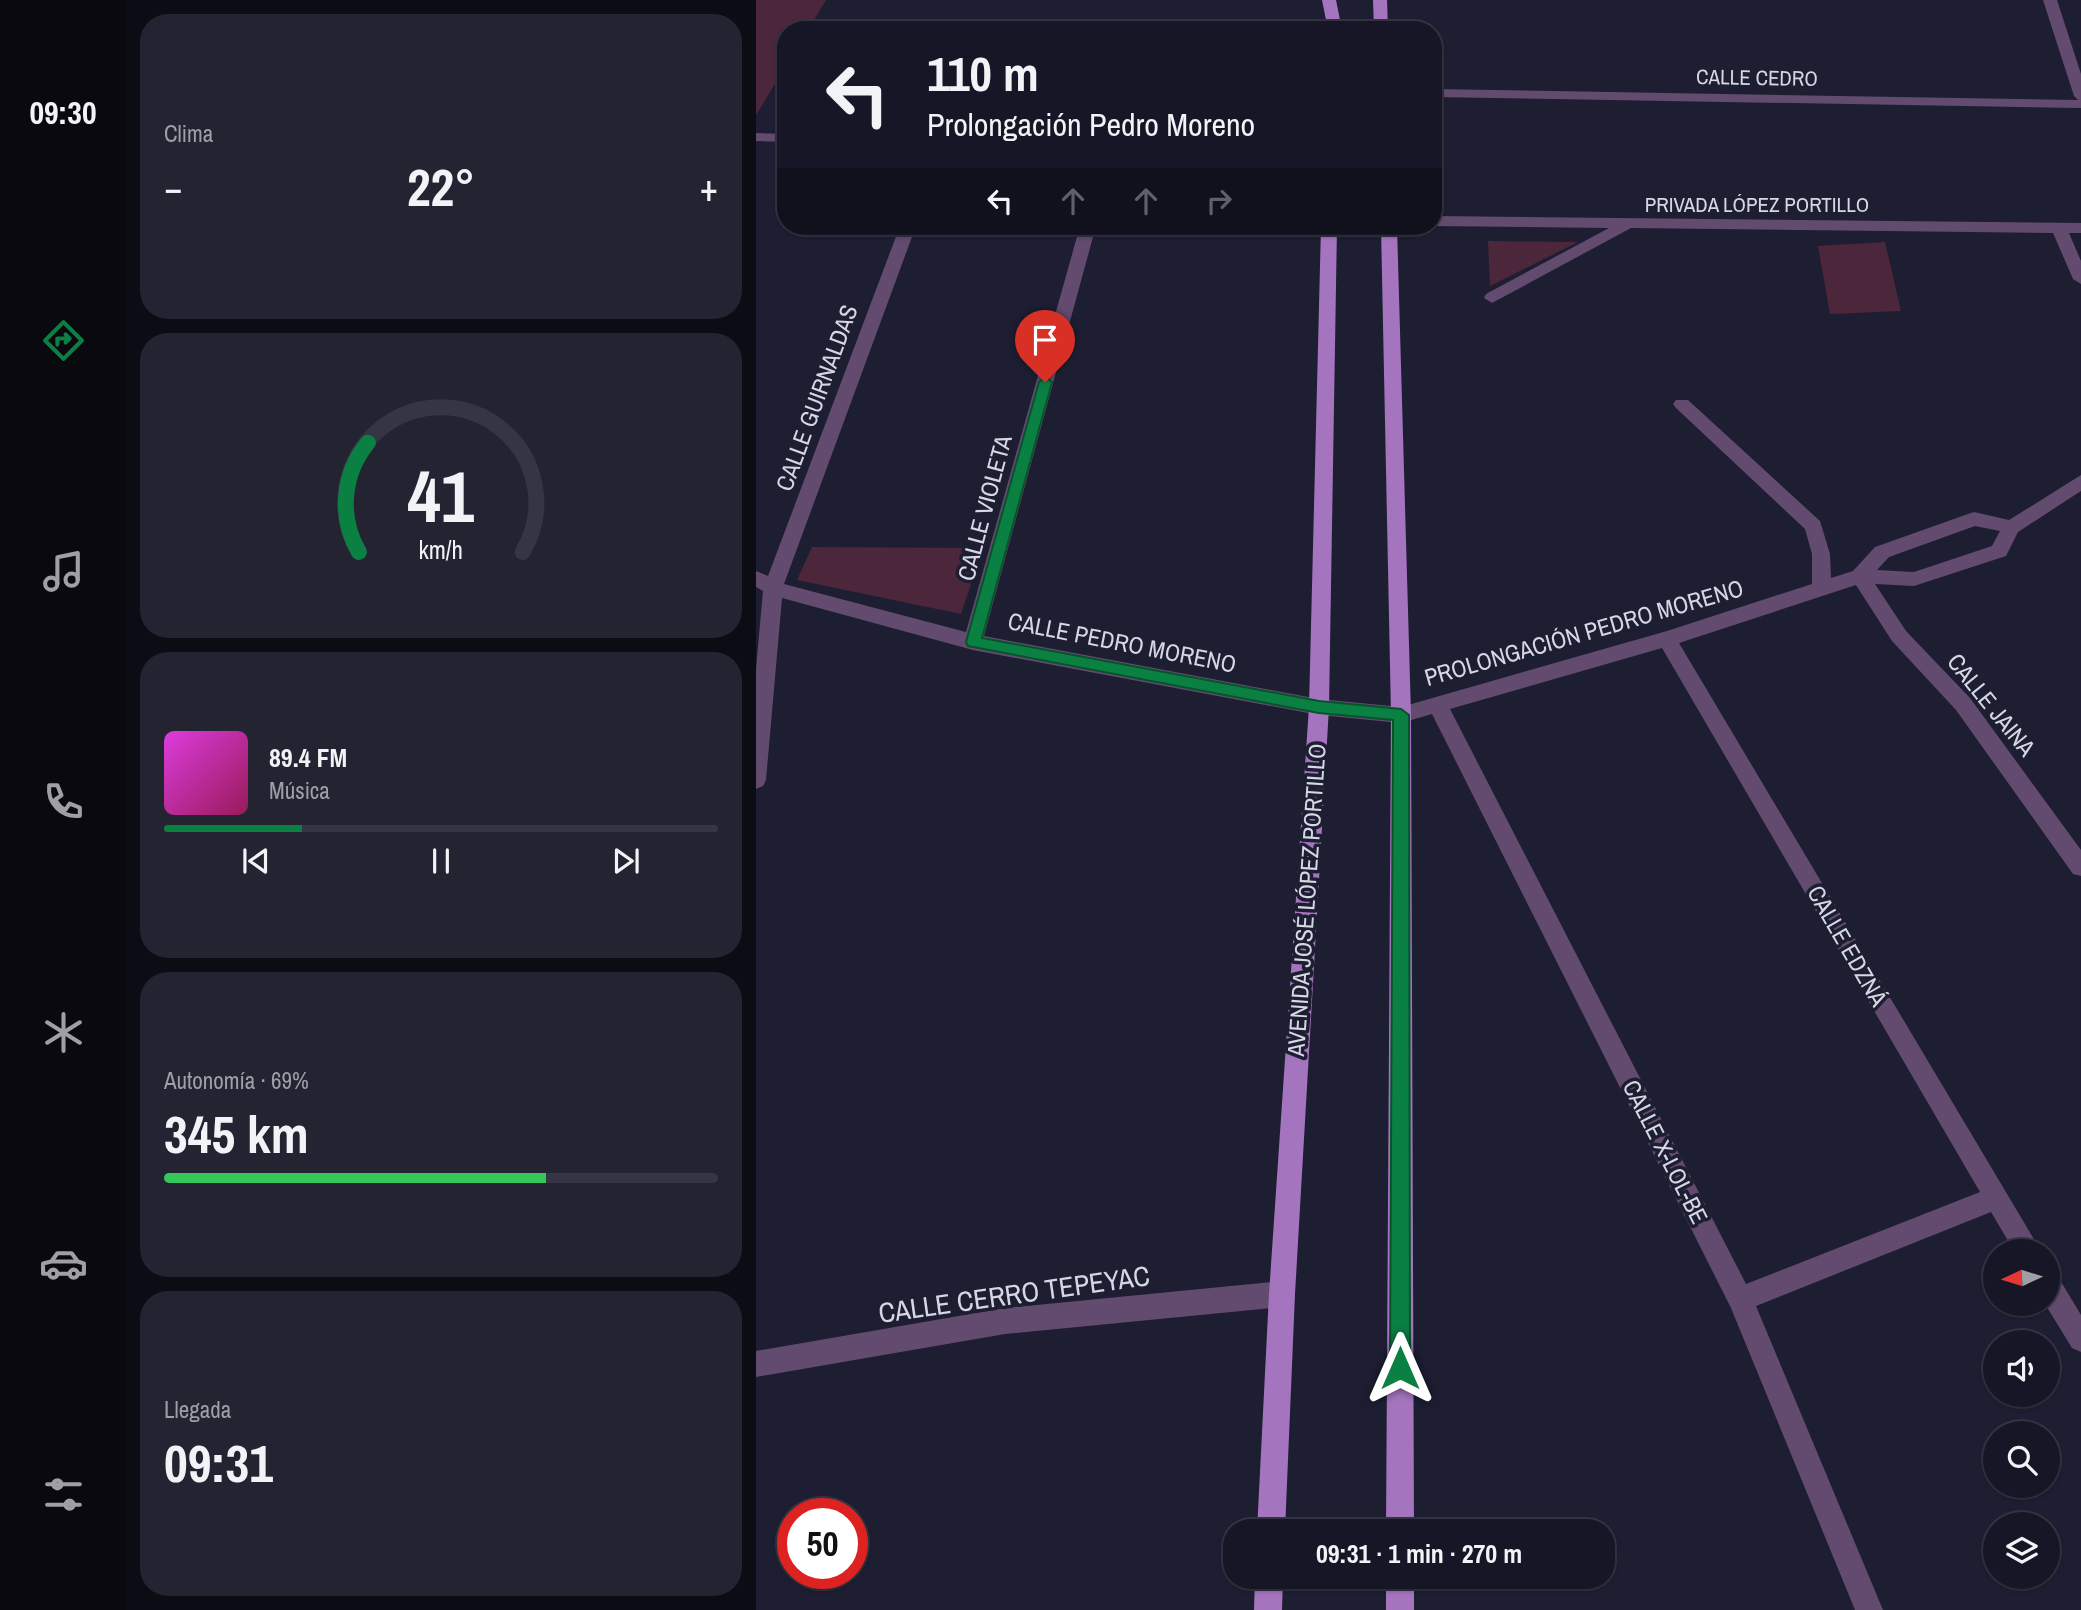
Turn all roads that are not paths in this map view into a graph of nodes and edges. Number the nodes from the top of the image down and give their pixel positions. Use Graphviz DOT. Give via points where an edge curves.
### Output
graph roads {
  1 [pos="1329,0"];
  2 [pos="1380,0"];
  3 [pos="2050,0"];
  4 [pos="1333,21"];
  5 [pos="1381,21"];
  6 [pos="1442,93"];
  7 [pos="2081,96"];
  8 [pos="2081,104"];
  9 [pos="756,137"];
  10 [pos="777,138"];
  11 [pos="1442,221"];
  12 [pos="1627,225"];
  13 [pos="2059,228"];
  14 [pos="2081,228"];
  15 [pos="904,235"];
  16 [pos="1086,235"];
  17 [pos="1329,235"];
  18 [pos="1389,235"];
  19 [pos="2081,279"];
  20 [pos="1492,298"];
  21 [pos="1682,404"];
  22 [pos="2081,482"];
  23 [pos="2011,527"];
  24 [pos="1860,576"];
  25 [pos="765,583"];
  26 [pos="1822,589"];
  27 [pos="1667,639"];
  28 [pos="973,642"];
  29 [pos="1437,704"];
  30 [pos="1319,707"];
  31 [pos="1401,715"];
  32 [pos="756,780"];
  33 [pos="2081,867"];
  34 [pos="1996,1198"];
  35 [pos="2021,1239"];
  36 [pos="1282,1294"];
  37 [pos="1740,1299"];
  38 [pos="2060,1304"];
  39 [pos="2081,1339"];
  40 [pos="756,1364"];
  41 [pos="1273,1519"];
  42 [pos="1400,1519"];
  43 [pos="1269,1589"];
  44 [pos="1400,1589"];
  45 [pos="1268,1610"];
  46 [pos="1400,1610"];
  47 [pos="1868,1610"];
  1 -- 4 [label="main road"];
  2 -- 5 [label="main road"];
  3 -- 7 [label="street"];
  6 -- 8 [label="street, CALLE CEDRO"];
  9 -- 10 [label="street"];
  11 -- 12 [label="street, PRIVADA LÓPEZ PORTILLO"];
  12 -- 13 [label="street, PRIVADA LÓPEZ PORTILLO"];
  12 -- 20 [label="street"];
  13 -- 14 [label="street, PRIVADA LÓPEZ PORTILLO"];
  13 -- 19 [label="street"];
  15 -- 25 [label="street, CALLE GUIRNALDAS"];
  16 -- 28 [label="street, CALLE VIOLETA"];
  17 -- 30 [label="main road, AVENIDA JOSÉ LÓPEZ PORTILLO"];
  18 -- 31 [label="main road"];
  21 -- 26 [label="street" via="1813,526 1821,554"];
  22 -- 23 [label="street, PROLONGACIÓN PEDRO MORENO"];
  23 -- 24 [label="street, PROLONGACIÓN PEDRO MORENO" via="1974,519 1882,552"];
  23 -- 24 [label="street, PROLONGACIÓN PEDRO MORENO" via="1999,551 1914,579"];
  24 -- 26 [label="street, PROLONGACIÓN PEDRO MORENO"];
  24 -- 33 [label="street, CALLE JAINA" via="1899,636 1963,704"];
  25 -- 28 [label="street, CALLE PEDRO MORENO"];
  25 -- 32 [label="street, CALLE GUIRNALDAS"];
  26 -- 27 [label="street, PROLONGACIÓN PEDRO MORENO"];
  27 -- 29 [label="street, PROLONGACIÓN PEDRO MORENO"];
  27 -- 34 [label="street, CALLE EDZNÁ"];
  28 -- 30 [label="street, CALLE PEDRO MORENO"];
  29 -- 31 [label="street, PROLONGACIÓN PEDRO MORENO"];
  29 -- 37 [label="street, CALLE X-LOL-BE"];
  30 -- 31 [label="street, PROLONGACIÓN PEDRO MORENO"];
  30 -- 36 [label="main road, AVENIDA JOSÉ LÓPEZ PORTILLO"];
  31 -- 42 [label="main road"];
  34 -- 35 [label="street, CALLE EDZNÁ"];
  34 -- 37 [label="street"];
  36 -- 40 [label="street, CALLE CERRO TEPEYAC" via="1005,1321"];
  36 -- 41 [label="main road, AVENIDA JOSÉ LÓPEZ PORTILLO"];
  37 -- 47 [label="street, CALLE X-LOL-BE"];
  38 -- 39 [label="street"];
  43 -- 45 [label="main road"];
  44 -- 46 [label="main road"];
}
